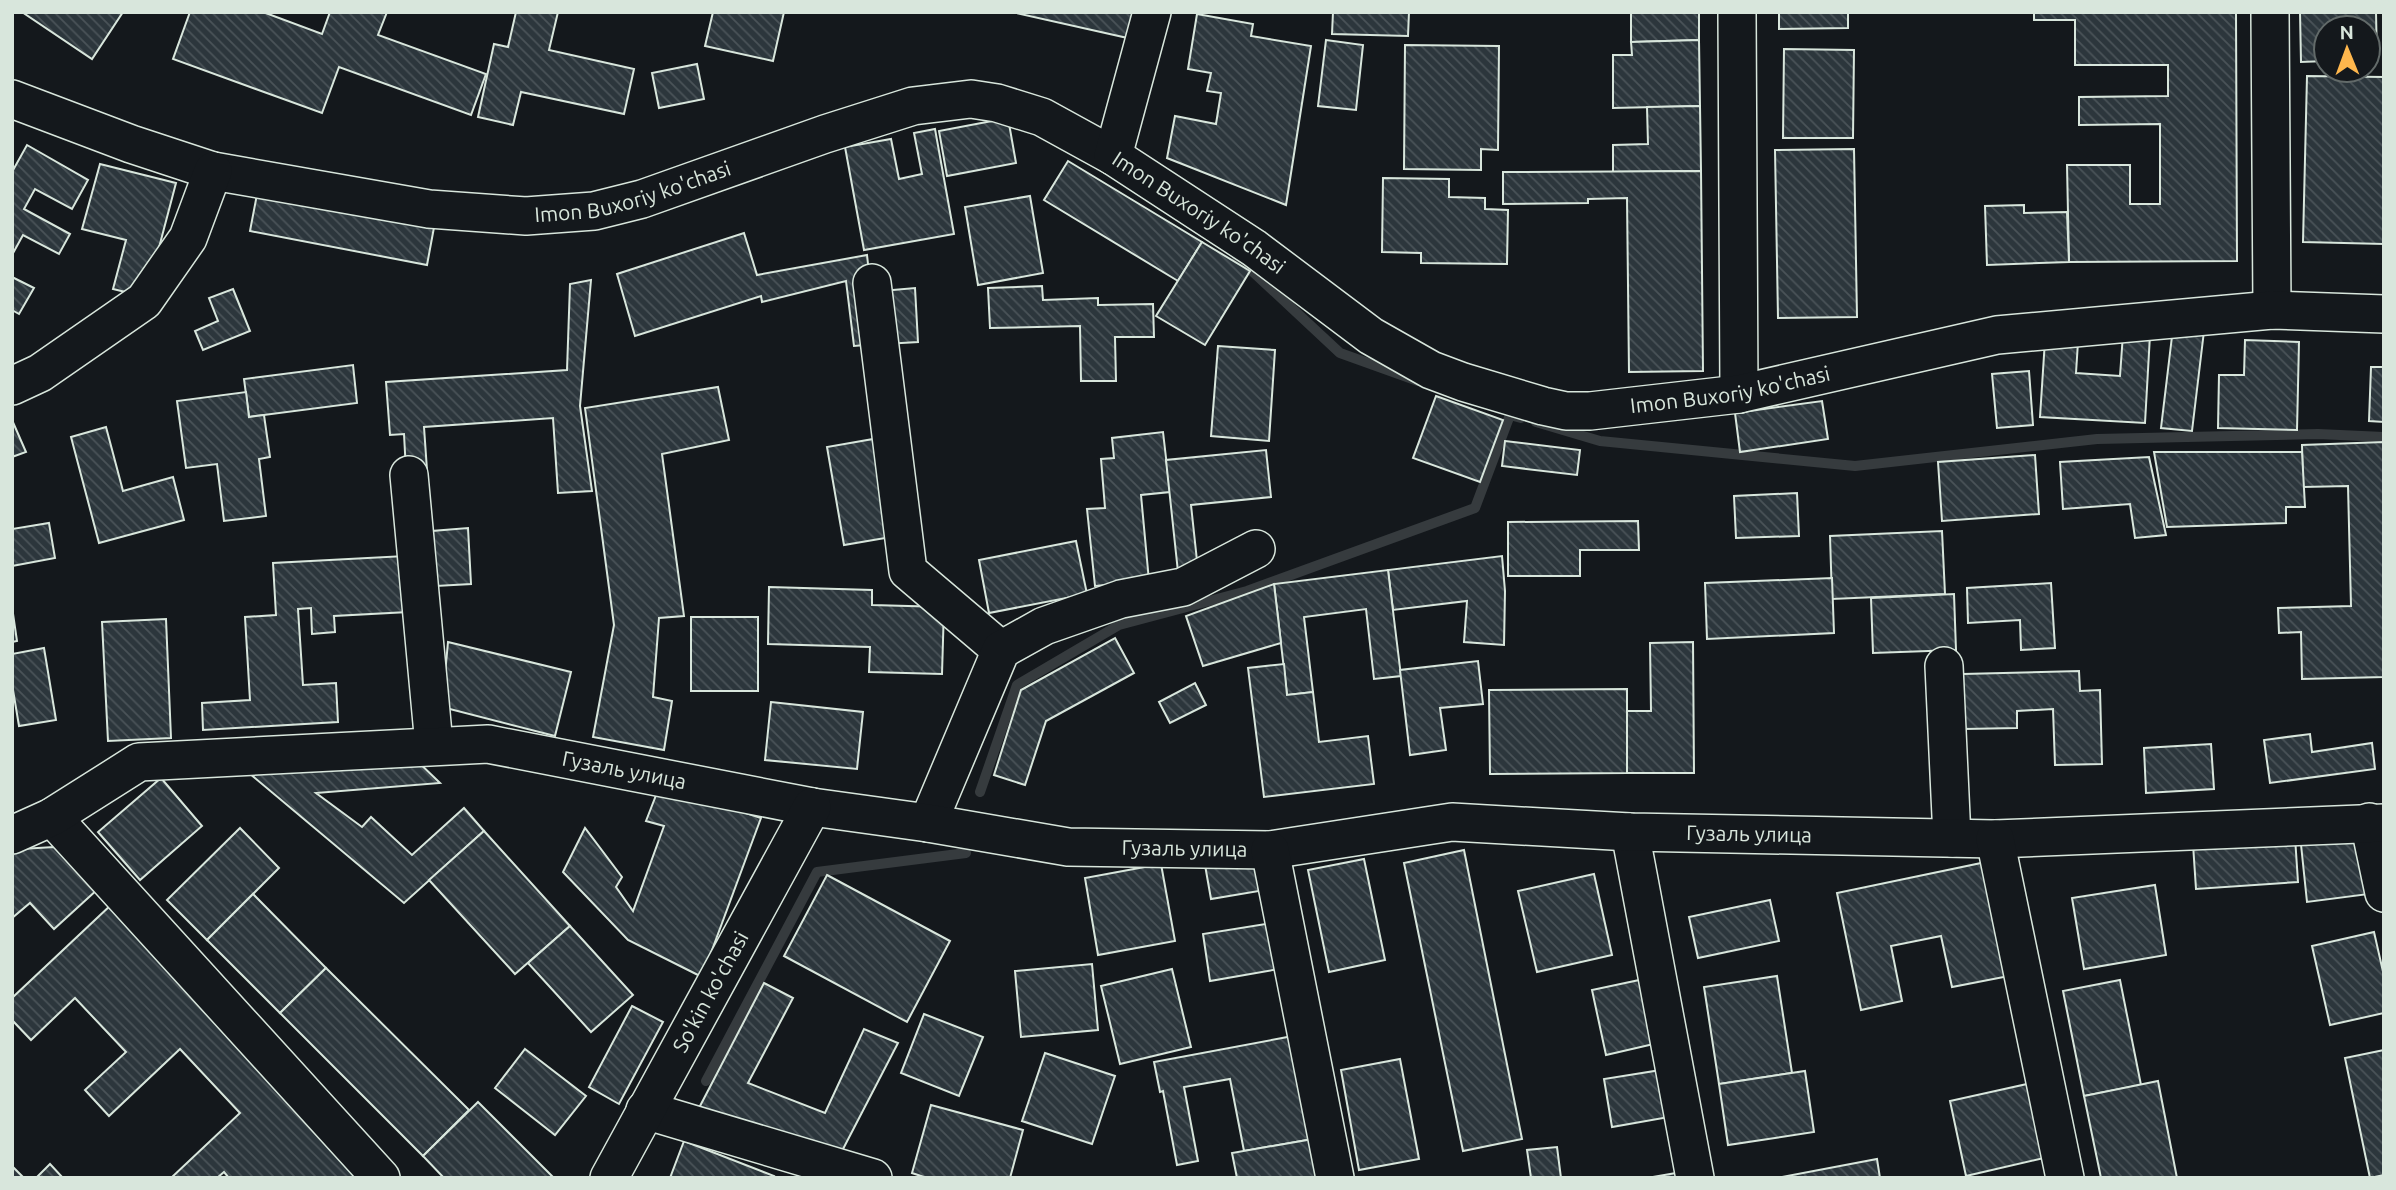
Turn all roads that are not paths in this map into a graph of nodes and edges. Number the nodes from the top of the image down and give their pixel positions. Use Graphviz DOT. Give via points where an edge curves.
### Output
graph roads {
  1 [pos="1152,12"];
  2 [pos="1737,12"];
  3 [pos="2270,12"];
  4 [pos="12,99"];
  5 [pos="1113,156"];
  6 [pos="213,170"];
  7 [pos="873,283"];
  8 [pos="2272,310"];
  9 [pos="2384,314"];
  10 [pos="12,386"];
  11 [pos="1740,394"];
  12 [pos="409,475"];
  13 [pos="1256,549"];
  14 [pos="1001,650"];
  15 [pos="1944,666"];
  16 [pos="433,746"];
  17 [pos="812,807"];
  18 [pos="52,817"];
  19 [pos="928,823"];
  20 [pos="2376,823"];
  21 [pos="1630,832"];
  22 [pos="12,835"];
  23 [pos="1952,838"];
  24 [pos="1995,839"];
  25 [pos="1270,850"];
  26 [pos="2384,893"];
  27 [pos="645,1110"];
  28 [pos="381,1178"];
  29 [pos="608,1178"];
  30 [pos="873,1178"];
  31 [pos="1335,1178"];
  32 [pos="1695,1178"];
  33 [pos="2065,1178"];
  1 -- 5 [label="street"];
  2 -- 11 [label="street"];
  3 -- 8 [label="street"];
  4 -- 6 [label="street, Imon Buxoriy ko'chasi"];
  5 -- 6 [label="street, Imon Buxoriy ko'chasi" via="1042,117 971,99 913,106 642,199 594,211 526,216 429,209"];
  5 -- 11 [label="street, Imon Buxoriy ko'chasi" via="1254,247 1371,336 1431,370 1566,411"];
  6 -- 10 [label="street" via="188,238 144,301 40,373"];
  7 -- 14 [label="street" via="908,571"];
  8 -- 9 [label="street, Imon Buxoriy ko'chasi"];
  8 -- 11 [label="street, Imon Buxoriy ko'chasi" via="1997,335"];
  12 -- 16 [label="street"];
  13 -- 14 [label="street" via="1182,587 1121,599 1044,626"];
  14 -- 19 [label="street"];
  15 -- 23 [label="street"];
  16 -- 17 [label="street, Гузаль улица" via="488,744"];
  16 -- 18 [label="street, Гузаль улица" via="139,762"];
  17 -- 19 [label="street, Гузаль улица"];
  17 -- 27 [label="street, So'kin ko'chasi"];
  18 -- 22 [label="street, Гузаль улица"];
  18 -- 28 [label="street"];
  19 -- 25 [label="street, Гузаль улица" via="1068,847"];
  20 -- 24 [label="street, Гузаль улица"];
  20 -- 26 [label="street"];
  21 -- 23 [label="street, Гузаль улица"];
  21 -- 25 [label="street, Гузаль улица" via="1452,822"];
  21 -- 32 [label="street"];
  23 -- 24 [label="street, Гузаль улица"];
  24 -- 33 [label="street"];
  25 -- 31 [label="street"];
  27 -- 29 [label="street, So'kin ko'chasi"];
  27 -- 30 [label="street"];
}
